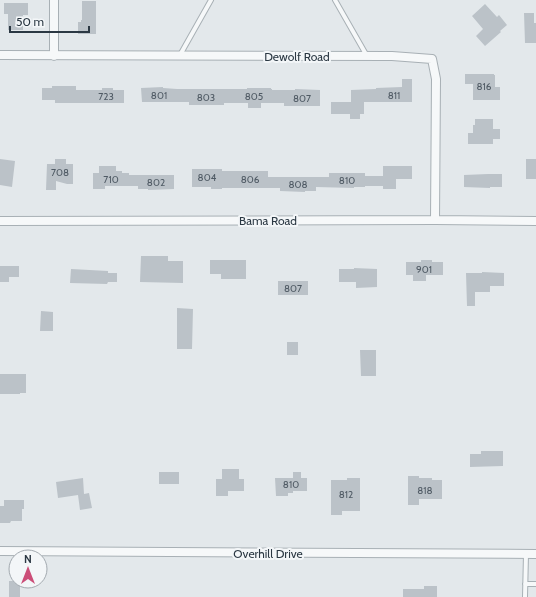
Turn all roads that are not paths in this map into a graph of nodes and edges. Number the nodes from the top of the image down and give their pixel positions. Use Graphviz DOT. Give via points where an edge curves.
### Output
graph roads {
  1 [pos="54,0"];
  2 [pos="211,0"];
  3 [pos="335,0"];
  4 [pos="0,56"];
  5 [pos="54,56"];
  6 [pos="179,56"];
  7 [pos="367,56"];
  8 [pos="435,220"];
  9 [pos="0,221"];
  10 [pos="536,221"];
  11 [pos="0,551"];
  12 [pos="526,554"];
  13 [pos="536,554"];
  14 [pos="525,584"];
  15 [pos="536,584"];
  16 [pos="525,597"];
  1 -- 5 [label="street"];
  2 -- 6 [label="lane"];
  3 -- 7 [label="lane"];
  4 -- 5 [label="street, Dewolf Road"];
  5 -- 6 [label="street, Dewolf Road"];
  6 -- 7 [label="street, Dewolf Road"];
  7 -- 8 [label="street, Dewolf Road" via="432,59 436,79"];
  8 -- 9 [label="street, Bama Road"];
  8 -- 10 [label="street, Bama Road"];
  11 -- 12 [label="street, Overhill Drive"];
  12 -- 13 [label="street, Overhill Drive"];
  12 -- 14 [label="lane"];
  14 -- 15 [label="lane"];
  14 -- 16 [label="lane"];
}
